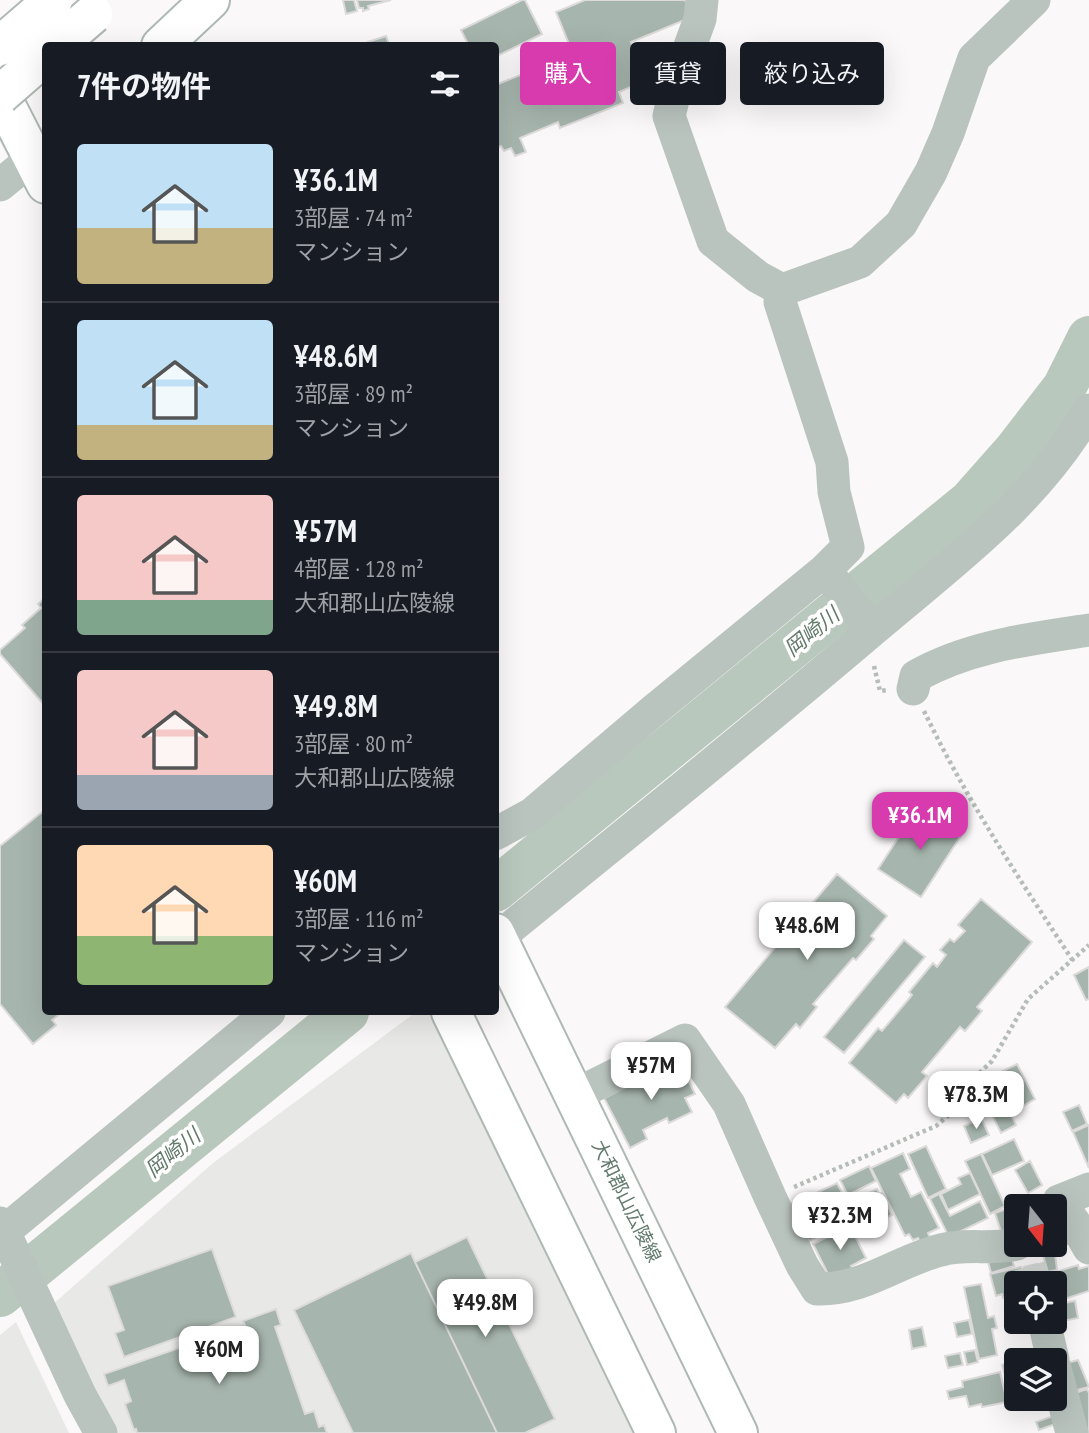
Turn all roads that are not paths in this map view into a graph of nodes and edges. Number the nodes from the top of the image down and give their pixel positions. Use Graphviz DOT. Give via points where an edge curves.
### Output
graph roads {
  1 [pos="36,0"];
  2 [pos="53,0"];
  3 [pos="210,0"];
  4 [pos="702,0"];
  5 [pos="1034,0"];
  6 [pos="93,14"];
  7 [pos="56,42"];
  8 [pos="62,42"];
  9 [pos="165,42"];
  10 [pos="0,46"];
  11 [pos="42,58"];
  12 [pos="0,94"];
  13 [pos="41,164"];
  14 [pos="0,186"];
  15 [pos="782,290"];
  16 [pos="1089,410"];
  17 [pos="825,570"];
  18 [pos="1089,630"];
  19 [pos="872,631"];
  20 [pos="913,689"];
  21 [pos="499,832"];
  22 [pos="499,933"];
  23 [pos="499,941"];
  24 [pos="265,1015"];
  25 [pos="452,1015"];
  26 [pos="575,1095"];
  27 [pos="1089,1189"];
  28 [pos="3,1233"];
  29 [pos="1073,1234"];
  30 [pos="1004,1248"];
  31 [pos="1066,1411"];
  32 [pos="101,1433"];
  33 [pos="656,1433"];
  34 [pos="738,1433"];
  35 [pos="1072,1433"];
  1 -- 7 [label="main road"];
  2 -- 10 [label="main road, bridge"];
  3 -- 9 [label="main road"];
  4 -- 15 [label="street" via="669,116 713,241"];
  5 -- 15 [label="street" via="974,58 931,172 901,224 860,262"];
  6 -- 8 [label="main road, bridge"];
  11 -- 12 [label="main road, bridge"];
  12 -- 13 [label="main road"];
  13 -- 14 [label="street"];
  15 -- 17 [label="street" via="780,302 832,462 834,492 848,547"];
  16 -- 19 [label="street" via="1072,440 999,524"];
  17 -- 19 [label="street"];
  17 -- 21 [label="street" via="532,814"];
  18 -- 20 [label="street" via="979,649 916,676"];
  19 -- 22 [label="street"];
  23 -- 26 [label="main road, 大和郡山広陵線"];
  24 -- 28 [label="street"];
  25 -- 33 [label="main road"];
  26 -- 30 [label="street" via="685,1040 729,1104 817,1289 855,1285 939,1250"];
  26 -- 34 [label="main road, 大和郡山広陵線"];
  27 -- 29 [label="street" via="1059,1201"];
  28 -- 32 [label="street"];
  31 -- 35 [label="street"];
}
